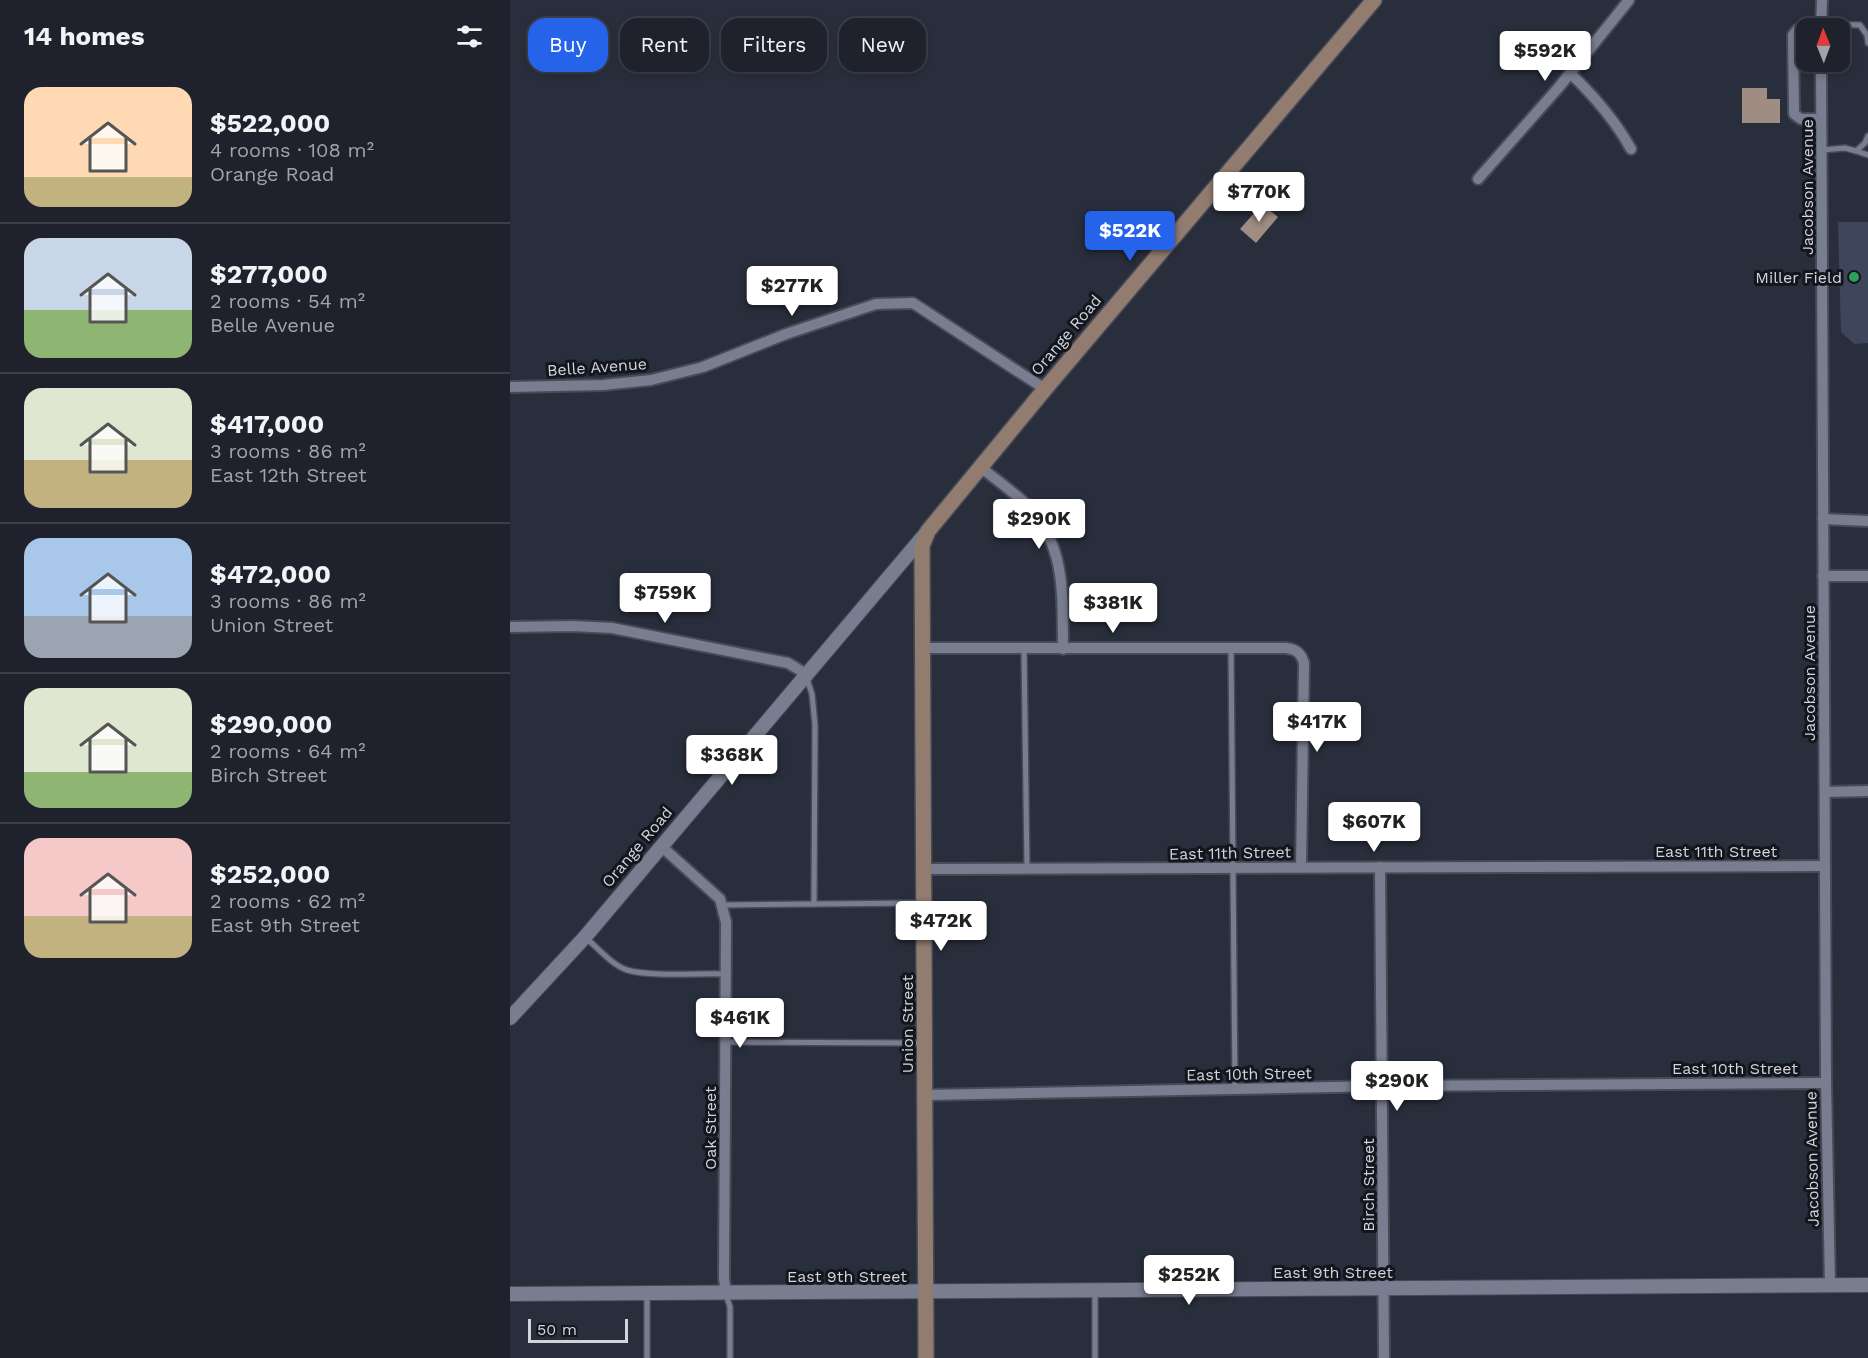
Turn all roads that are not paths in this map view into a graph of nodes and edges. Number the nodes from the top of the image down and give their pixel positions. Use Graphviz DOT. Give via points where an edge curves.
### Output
graph roads {
  1 [pos="1374,0"];
  2 [pos="1629,0"];
  3 [pos="1822,0"];
  4 [pos="1821,18"];
  5 [pos="1850,25"];
  6 [pos="1860,25"];
  7 [pos="1868,25"];
  8 [pos="1796,31"];
  9 [pos="1868,43"];
  10 [pos="1821,72"];
  11 [pos="1570,73"];
  12 [pos="1821,119"];
  13 [pos="1868,136"];
  14 [pos="1631,149"];
  15 [pos="1822,150"];
  16 [pos="1856,151"];
  17 [pos="1868,155"];
  18 [pos="1478,179"];
  19 [pos="510,387"];
  20 [pos="1045,389"];
  21 [pos="980,467"];
  22 [pos="1823,519"];
  23 [pos="1868,521"];
  24 [pos="928,531"];
  25 [pos="922,546"];
  26 [pos="1824,576"];
  27 [pos="1868,576"];
  28 [pos="510,627"];
  29 [pos="922,648"];
  30 [pos="1231,648"];
  31 [pos="1024,649"];
  32 [pos="1063,649"];
  33 [pos="806,674"];
  34 [pos="1868,791"];
  35 [pos="1825,792"];
  36 [pos="661,846"];
  37 [pos="1825,866"];
  38 [pos="1301,867"];
  39 [pos="1380,867"];
  40 [pos="1232,868"];
  41 [pos="923,869"];
  42 [pos="1027,870"];
  43 [pos="924,903"];
  44 [pos="814,904"];
  45 [pos="723,905"];
  46 [pos="585,937"];
  47 [pos="727,974"];
  48 [pos="510,1018"];
  49 [pos="725,1042"];
  50 [pos="925,1043"];
  51 [pos="1826,1083"];
  52 [pos="1383,1086"];
  53 [pos="1235,1089"];
  54 [pos="925,1095"];
  55 [pos="1830,1285"];
  56 [pos="1868,1285"];
  57 [pos="1384,1289"];
  58 [pos="1095,1290"];
  59 [pos="925,1292"];
  60 [pos="647,1293"];
  61 [pos="726,1293"];
  62 [pos="510,1294"];
  63 [pos="647,1358"];
  64 [pos="730,1358"];
  65 [pos="926,1358"];
  66 [pos="1095,1358"];
  67 [pos="1384,1358"];
  1 -- 20 [label="main road, Orange Road"];
  2 -- 11 [label="street"];
  3 -- 4 [label="street"];
  5 -- 6 [label="lane"];
  6 -- 7 [label="lane"];
  6 -- 9 [label="lane"];
  8 -- 12 [label="street" via="1794,114 1801,119"];
  10 -- 12 [label="street, Jacobson Avenue"];
  11 -- 14 [label="street" via="1600,103"];
  11 -- 18 [label="street"];
  12 -- 15 [label="street, Jacobson Avenue"];
  13 -- 16 [label="lane"];
  15 -- 16 [label="lane"];
  15 -- 22 [label="street, Jacobson Avenue"];
  16 -- 17 [label="lane"];
  19 -- 20 [label="street, Belle Avenue" via="651,380 702,367 876,304 897,302 913,303"];
  20 -- 21 [label="main road, Orange Road"];
  21 -- 24 [label="main road, Orange Road"];
  21 -- 32 [label="street" via="1030,509 1052,543 1061,576"];
  22 -- 23 [label="street"];
  22 -- 26 [label="street, Jacobson Avenue"];
  24 -- 25 [label="main road, Orange Road"];
  24 -- 33 [label="street, Orange Road"];
  25 -- 29 [label="main road, Union Street"];
  26 -- 27 [label="street"];
  26 -- 35 [label="street, Jacobson Avenue"];
  28 -- 33 [label="street" via="612,628 789,663"];
  29 -- 31 [label="street"];
  29 -- 41 [label="main road, Union Street"];
  30 -- 32 [label="street"];
  30 -- 38 [label="street" via="1286,648 1302,656"];
  30 -- 40 [label="lane"];
  31 -- 32 [label="street"];
  31 -- 42 [label="lane"];
  33 -- 36 [label="street, Orange Road"];
  33 -- 44 [label="lane" via="815,725"];
  34 -- 35 [label="street"];
  35 -- 37 [label="street, Jacobson Avenue"];
  36 -- 45 [label="street"];
  36 -- 46 [label="street, Orange Road"];
  37 -- 39 [label="street, East 11th Street"];
  37 -- 51 [label="street, Jacobson Avenue"];
  38 -- 39 [label="street, East 11th Street"];
  38 -- 40 [label="street, East 11th Street"];
  39 -- 52 [label="street, Birch Street"];
  40 -- 42 [label="street, East 11th Street"];
  40 -- 53 [label="lane"];
  41 -- 42 [label="street, East 11th Street"];
  41 -- 43 [label="main road, Union Street"];
  43 -- 44 [label="lane"];
  43 -- 50 [label="main road, Union Street"];
  44 -- 45 [label="lane"];
  45 -- 47 [label="street, Oak Street"];
  46 -- 47 [label="lane" via="627,970"];
  46 -- 48 [label="street, Orange Road"];
  47 -- 49 [label="street, Oak Street"];
  49 -- 50 [label="lane"];
  49 -- 61 [label="street, Oak Street"];
  50 -- 54 [label="main road, Union Street"];
  51 -- 52 [label="street, East 10th Street"];
  51 -- 55 [label="street, Jacobson Avenue"];
  52 -- 53 [label="street, East 10th Street"];
  52 -- 57 [label="street, Birch Street"];
  53 -- 54 [label="street, East 10th Street"];
  54 -- 59 [label="main road, Union Street"];
  55 -- 56 [label="street, East 9th Street"];
  55 -- 57 [label="street, East 9th Street"];
  57 -- 58 [label="street, East 9th Street"];
  57 -- 67 [label="street, Birch Street"];
  58 -- 59 [label="street, East 9th Street"];
  58 -- 66 [label="lane"];
  59 -- 61 [label="street, East 9th Street"];
  59 -- 65 [label="main road, Union Street"];
  60 -- 61 [label="street, East 9th Street"];
  60 -- 62 [label="street, East 9th Street"];
  60 -- 63 [label="lane"];
  61 -- 64 [label="lane" via="730,1307"];
}
